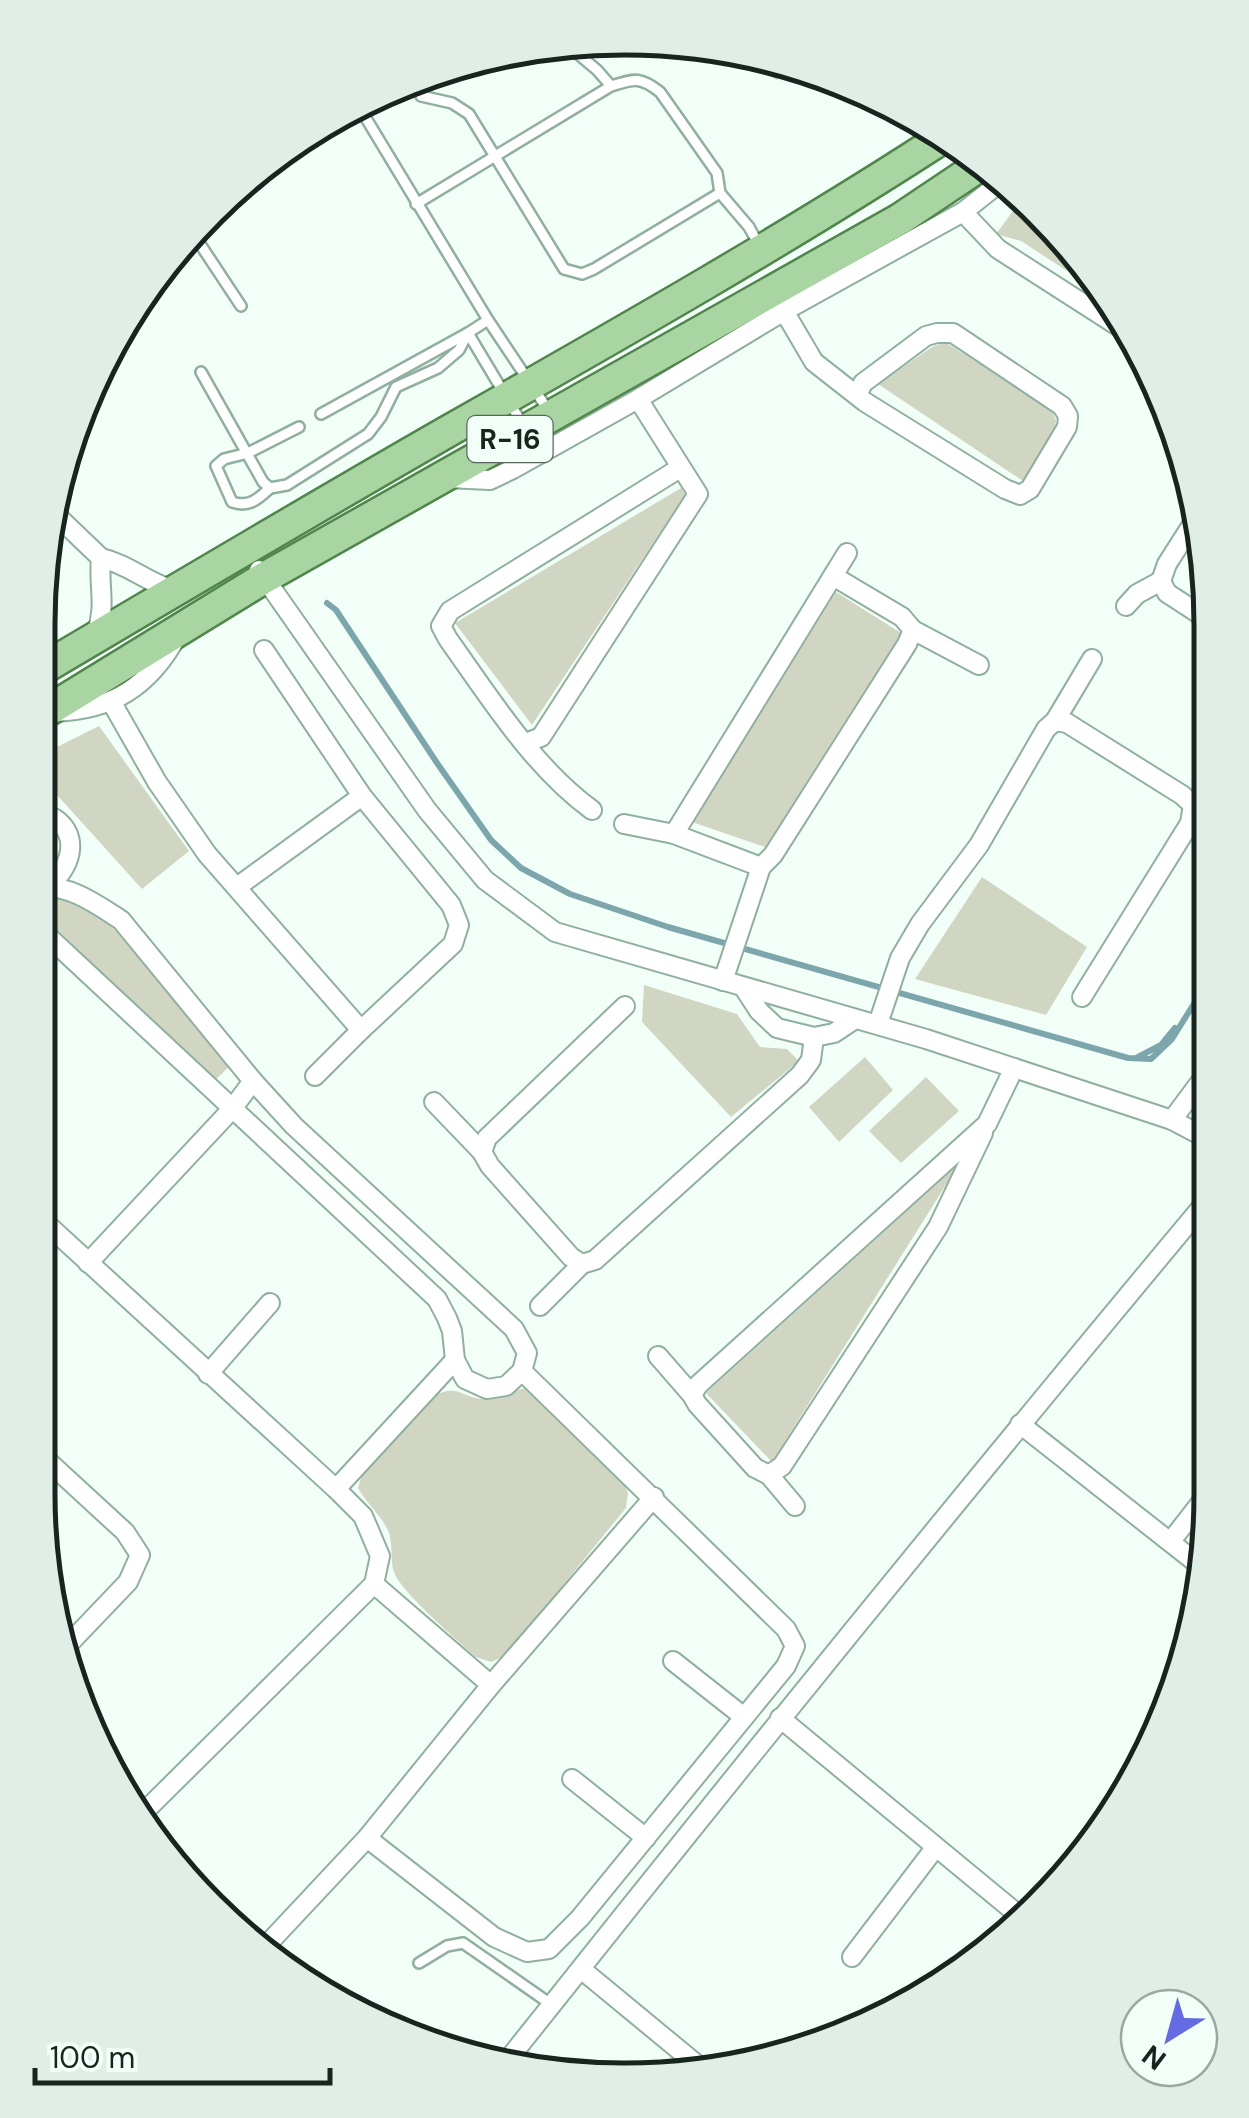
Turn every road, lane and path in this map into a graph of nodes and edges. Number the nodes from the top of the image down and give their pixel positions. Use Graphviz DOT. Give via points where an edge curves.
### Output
graph roads {
  1 [pos="581,57"];
  2 [pos="610,86"];
  3 [pos="421,96"];
  4 [pos="366,118"];
  5 [pos="931,145"];
  6 [pos="494,156"];
  7 [pos="970,172"];
  8 [pos="992,189"];
  9 [pos="720,193"];
  10 [pos="416,204"];
  11 [pos="963,212"];
  12 [pos="200,245"];
  13 [pos="762,250"];
  14 [pos="241,306"];
  15 [pos="784,311"];
  16 [pos="1103,316"];
  17 [pos="488,320"];
  18 [pos="468,333"];
  19 [pos="202,372"];
  20 [pos="520,391"];
  21 [pos="858,395"];
  22 [pos="638,399"];
  23 [pos="321,414"];
  24 [pos="539,422"];
  25 [pos="299,426"];
  26 [pos="248,453"];
  27 [pos="680,468"];
  28 [pos="442,477"];
  29 [pos="270,488"];
  30 [pos="64,522"];
  31 [pos="1186,534"];
  32 [pos="246,548"];
  33 [pos="847,553"];
  34 [pos="101,558"];
  35 [pos="833,576"];
  36 [pos="264,578"];
  37 [pos="1161,581"];
  38 [pos="174,590"];
  39 [pos="1126,606"];
  40 [pos="1194,611"];
  41 [pos="182,627"];
  42 [pos="913,630"];
  43 [pos="94,638"];
  44 [pos="264,650"];
  45 [pos="1092,659"];
  46 [pos="55,661"];
  47 [pos="979,665"];
  48 [pos="112,702"];
  49 [pos="55,705"];
  50 [pos="55,713"];
  51 [pos="1056,721"];
  52 [pos="526,744"];
  53 [pos="362,796"];
  54 [pos="1193,806"];
  55 [pos="592,810"];
  56 [pos="55,818"];
  57 [pos="624,824"];
  58 [pos="674,834"];
  59 [pos="761,867"];
  60 [pos="55,880"];
  61 [pos="236,886"];
  62 [pos="55,889"];
  63 [pos="55,943"];
  64 [pos="724,981"];
  65 [pos="744,988"];
  66 [pos="1082,997"];
  67 [pos="625,1006"];
  68 [pos="881,1016"];
  69 [pos="856,1019"];
  70 [pos="361,1030"];
  71 [pos="814,1037"];
  72 [pos="1014,1068"];
  73 [pos="315,1076"];
  74 [pos="253,1081"];
  75 [pos="1194,1091"];
  76 [pos="434,1102"];
  77 [pos="232,1109"];
  78 [pos="1172,1120"];
  79 [pos="988,1124"];
  80 [pos="1194,1132"];
  81 [pos="482,1152"];
  82 [pos="1194,1216"];
  83 [pos="55,1232"];
  84 [pos="88,1263"];
  85 [pos="582,1264"];
  86 [pos="270,1303"];
  87 [pos="540,1306"];
  88 [pos="658,1356"];
  89 [pos="455,1360"];
  90 [pos="522,1371"];
  91 [pos="208,1374"];
  92 [pos="692,1395"];
  93 [pos="1020,1424"];
  94 [pos="55,1468"];
  95 [pos="769,1475"];
  96 [pos="336,1489"];
  97 [pos="654,1497"];
  98 [pos="795,1506"];
  99 [pos="1193,1513"];
  100 [pos="1171,1542"];
  101 [pos="1190,1558"];
  102 [pos="374,1584"];
  103 [pos="74,1639"];
  104 [pos="673,1661"];
  105 [pos="491,1685"];
  106 [pos="744,1718"];
  107 [pos="780,1718"];
  108 [pos="572,1779"];
  109 [pos="149,1807"];
  110 [pos="367,1838"];
  111 [pos="646,1838"];
  112 [pos="936,1848"];
  113 [pos="1012,1910"];
  114 [pos="272,1940"];
  115 [pos="852,1957"];
  116 [pos="419,1963"];
  117 [pos="580,1969"];
  118 [pos="552,2005"];
  119 [pos="514,2052"];
  120 [pos="690,2059"];
  1 -- 2 [label="lane"];
  2 -- 6 [label="lane"];
  2 -- 9 [label="lane" via="634,79 660,92 717,174"];
  3 -- 6 [label="lane" via="469,114"];
  4 -- 10 [label="lane"];
  5 -- 13 [label="main road, R-16"];
  6 -- 9 [label="lane" via="564,268 582,274"];
  6 -- 10 [label="lane"];
  7 -- 24 [label="main road, R-16" via="900,219"];
  8 -- 11 [label="street"];
  9 -- 13 [label="lane"];
  10 -- 17 [label="lane"];
  11 -- 15 [label="street"];
  11 -- 16 [label="street" via="998,249"];
  12 -- 14 [label="lane"];
  13 -- 20 [label="main road, R-16"];
  15 -- 21 [label="street" via="814,362"];
  15 -- 22 [label="street"];
  17 -- 18 [label="lane"];
  17 -- 20 [label="lane"];
  18 -- 20 [label="lane"];
  18 -- 23 [label="lane"];
  18 -- 29 [label="lane" via="438,368 396,387 368,434 288,486"];
  19 -- 26 [label="lane"];
  20 -- 24 [label="lane"];
  20 -- 24 [label="lane"];
  20 -- 32 [label="main road, R-16"];
  21 -- 21 [label="street" via="1020,494 1030,489 1067,428 1062,406 953,333 926,336 863,383"];
  22 -- 27 [label="street"];
  22 -- 28 [label="street" via="490,480"];
  24 -- 28 [label="main road, R-16"];
  25 -- 26 [label="lane"];
  26 -- 29 [label="lane"];
  26 -- 29 [label="lane" via="216,466 232,502 256,502"];
  27 -- 52 [label="street" via="698,494 693,504 541,737"];
  27 -- 52 [label="street" via="450,611 441,626"];
  28 -- 36 [label="main road, R-16"];
  30 -- 34 [label="street"];
  31 -- 37 [label="street"];
  32 -- 36 [label="street"];
  32 -- 38 [label="main road, R-16"];
  33 -- 35 [label="street"];
  34 -- 38 [label="street"];
  34 -- 43 [label="street" via="103,616"];
  35 -- 42 [label="street" via="902,616"];
  35 -- 58 [label="street"];
  36 -- 41 [label="main road, R-16"];
  36 -- 64 [label="street" via="427,810 485,880 555,932"];
  37 -- 39 [label="street"];
  37 -- 40 [label="street" via="1167,594"];
  38 -- 43 [label="main road, R-16"];
  41 -- 48 [label="street" via="166,658"];
  41 -- 49 [label="main road, R-16"];
  42 -- 47 [label="street"];
  42 -- 59 [label="street"];
  43 -- 46 [label="main road, R-16"];
  44 -- 53 [label="street"];
  45 -- 51 [label="street"];
  48 -- 50 [label="street"];
  48 -- 61 [label="street" via="156,782"];
  51 -- 54 [label="street" via="1068,722"];
  51 -- 68 [label="street" via="979,845 920,924 900,958"];
  52 -- 55 [label="street"];
  53 -- 61 [label="street"];
  53 -- 70 [label="street" via="452,904 459,924 453,944"];
  54 -- 66 [label="street" via="1190,823"];
  56 -- 60 [label="street" via="71,848"];
  57 -- 58 [label="street"];
  58 -- 59 [label="street"];
  59 -- 64 [label="street"];
  61 -- 70 [label="street"];
  62 -- 74 [label="street" via="121,920"];
  63 -- 77 [label="street"];
  64 -- 65 [label="street"];
  65 -- 69 [label="street"];
  65 -- 71 [label="street" via="777,1028"];
  67 -- 81 [label="street" via="486,1138"];
  68 -- 69 [label="street"];
  68 -- 72 [label="street"];
  69 -- 71 [label="street"];
  70 -- 73 [label="street"];
  71 -- 85 [label="street" via="800,1076 595,1260"];
  72 -- 78 [label="street"];
  72 -- 79 [label="street"];
  74 -- 77 [label="street"];
  74 -- 90 [label="street" via="514,1329 527,1353"];
  75 -- 78 [label="street"];
  76 -- 81 [label="street"];
  77 -- 84 [label="street"];
  77 -- 89 [label="street" via="437,1300 452,1331"];
  78 -- 80 [label="street"];
  79 -- 92 [label="street"];
  79 -- 95 [label="street" via="938,1227 782,1466"];
  81 -- 85 [label="street"];
  82 -- 93 [label="street"];
  83 -- 84 [label="street"];
  84 -- 91 [label="street"];
  85 -- 87 [label="street"];
  86 -- 91 [label="street"];
  88 -- 92 [label="street"];
  89 -- 90 [label="street" via="465,1379 487,1389 506,1386"];
  89 -- 96 [label="street"];
  90 -- 97 [label="street"];
  91 -- 96 [label="street"];
  92 -- 95 [label="street" via="754,1468"];
  93 -- 100 [label="street"];
  93 -- 107 [label="street"];
  94 -- 103 [label="street" via="125,1532 140,1556 128,1582"];
  95 -- 98 [label="street"];
  96 -- 102 [label="street" via="363,1516 380,1556"];
  97 -- 105 [label="street"];
  97 -- 106 [label="street" via="786,1628 795,1646"];
  99 -- 100 [label="street"];
  100 -- 101 [label="street"];
  102 -- 105 [label="street"];
  102 -- 109 [label="street"];
  104 -- 106 [label="street"];
  105 -- 110 [label="street"];
  106 -- 111 [label="street"];
  107 -- 112 [label="street"];
  107 -- 117 [label="street"];
  108 -- 111 [label="street"];
  110 -- 111 [label="street" via="494,1937 526,1952 549,1949"];
  110 -- 114 [label="street"];
  112 -- 113 [label="street"];
  112 -- 115 [label="street"];
  116 -- 118 [label="lane" via="463,1943"];
  117 -- 118 [label="street"];
  117 -- 120 [label="street"];
  118 -- 119 [label="street"];
}
